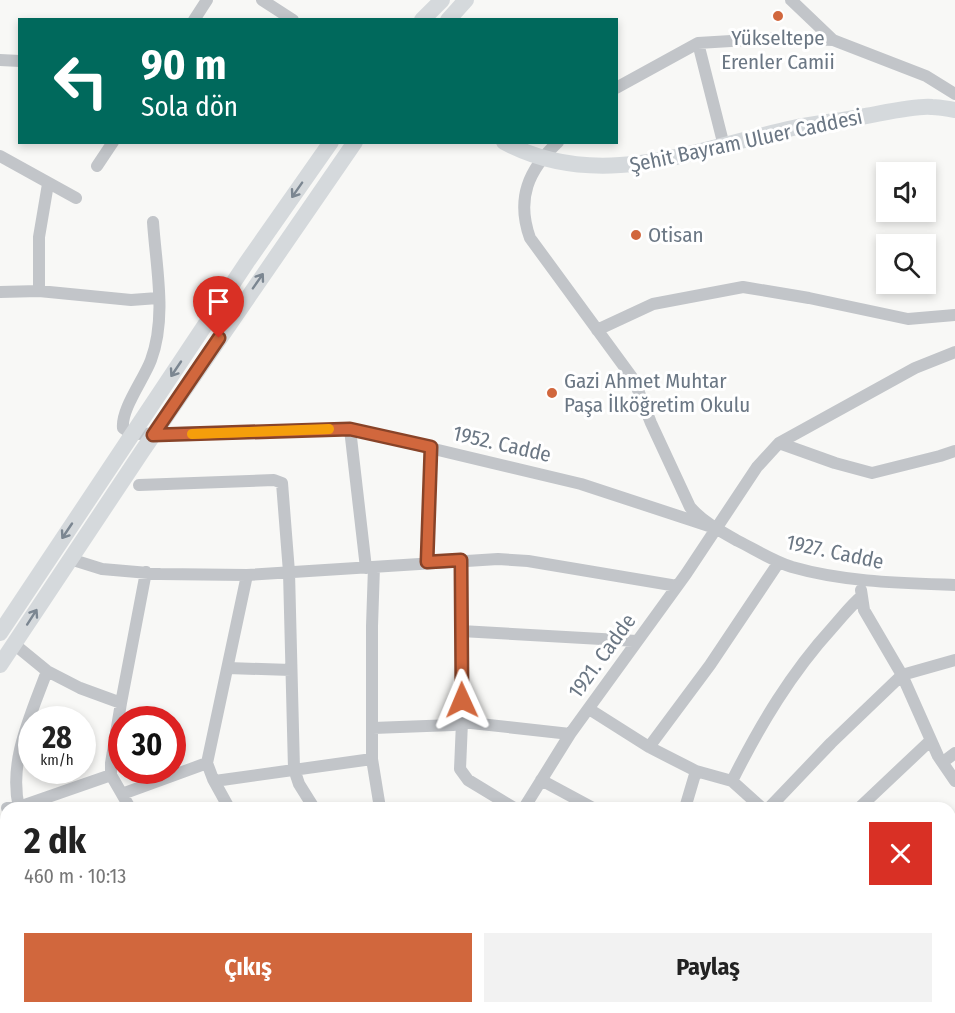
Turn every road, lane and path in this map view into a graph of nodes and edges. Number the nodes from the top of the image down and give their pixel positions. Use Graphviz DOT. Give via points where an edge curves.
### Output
graph roads {
  1 [pos="207,0"];
  2 [pos="262,0"];
  3 [pos="442,0"];
  4 [pos="466,0"];
  5 [pos="796,3"];
  6 [pos="196,18"];
  7 [pos="290,18"];
  8 [pos="424,18"];
  9 [pos="450,18"];
  10 [pos="833,40"];
  11 [pos="698,43"];
  12 [pos="0,60"];
  13 [pos="18,61"];
  14 [pos="618,87"];
  15 [pos="955,94"];
  16 [pos="955,110"];
  17 [pos="112,144"];
  18 [pos="330,144"];
  19 [pos="354,144"];
  20 [pos="509,144"];
  21 [pos="556,144"];
  22 [pos="724,146"];
  23 [pos="0,156"];
  24 [pos="542,157"];
  25 [pos="97,166"];
  26 [pos="48,184"];
  27 [pos="76,198"];
  28 [pos="153,222"];
  29 [pos="39,291"];
  30 [pos="0,292"];
  31 [pos="158,298"];
  32 [pos="955,315"];
  33 [pos="597,330"];
  34 [pos="955,352"];
  35 [pos="350,429"];
  36 [pos="132,434"];
  37 [pos="153,435"];
  38 [pos="779,442"];
  39 [pos="431,447"];
  40 [pos="955,451"];
  41 [pos="139,484"];
  42 [pos="715,528"];
  43 [pos="70,559"];
  44 [pos="461,560"];
  45 [pos="427,562"];
  46 [pos="779,562"];
  47 [pos="370,568"];
  48 [pos="146,572"];
  49 [pos="289,572"];
  50 [pos="247,575"];
  51 [pos="860,580"];
  52 [pos="955,585"];
  53 [pos="677,586"];
  54 [pos="862,596"];
  55 [pos="462,631"];
  56 [pos="0,633"];
  57 [pos="637,641"];
  58 [pos="14,644"];
  59 [pos="955,660"];
  60 [pos="0,665"];
  61 [pos="228,668"];
  62 [pos="291,670"];
  63 [pos="46,671"];
  64 [pos="902,675"];
  65 [pos="121,703"];
  66 [pos="120,706"];
  67 [pos="589,710"];
  68 [pos="462,722"];
  69 [pos="373,728"];
  70 [pos="570,734"];
  71 [pos="931,740"];
  72 [pos="650,747"];
  73 [pos="955,753"];
  74 [pos="372,759"];
  75 [pos="943,762"];
  76 [pos="207,763"];
  77 [pos="294,769"];
  78 [pos="696,771"];
  79 [pos="108,776"];
  80 [pos="541,780"];
  81 [pos="955,781"];
  82 [pos="214,782"];
  83 [pos="732,782"];
  84 [pos="116,784"];
  85 [pos="122,794"];
  86 [pos="14,802"];
  87 [pos="31,802"];
  88 [pos="127,802"];
  89 [pos="226,802"];
  90 [pos="310,802"];
  91 [pos="379,802"];
  92 [pos="504,802"];
  93 [pos="528,802"];
  94 [pos="582,802"];
  95 [pos="687,802"];
  96 [pos="755,802"];
  97 [pos="775,802"];
  98 [pos="865,802"];
  1 -- 6 [label="street"];
  2 -- 7 [label="street"];
  3 -- 8 [label="main road"];
  4 -- 9 [label="main road"];
  5 -- 10 [label="street"];
  10 -- 11 [label="street" via="779,38"];
  10 -- 15 [label="street" via="926,76"];
  11 -- 14 [label="street"];
  11 -- 22 [label="street"];
  12 -- 13 [label="street"];
  16 -- 22 [label="main road, Şehit Bayram Uluer Caddesi" via="930,106 871,115 793,128"];
  17 -- 25 [label="street"];
  18 -- 36 [label="main road, one-way"];
  37 -- 19 [label="main road, one-way"];
  20 -- 24 [label="main road, Şehit Bayram Uluer Caddesi"];
  21 -- 24 [label="street"];
  22 -- 24 [label="main road, Şehit Bayram Uluer Caddesi" via="614,167 573,165"];
  23 -- 26 [label="street"];
  24 -- 33 [label="street" via="527,185 523,220 530,238"];
  26 -- 27 [label="street"];
  26 -- 29 [label="street" via="39,237"];
  28 -- 31 [label="street"];
  29 -- 30 [label="street"];
  29 -- 31 [label="street" via="131,300"];
  31 -- 36 [label="street" via="160,325 155,349 124,414 123,428"];
  32 -- 33 [label="street" via="908,319 743,287 653,304"];
  33 -- 42 [label="street" via="634,380 690,507"];
  34 -- 38 [label="street" via="915,368"];
  35 -- 37 [label="street, 1952. Cadde"];
  35 -- 39 [label="street, 1952. Cadde"];
  35 -- 47 [label="street"];
  36 -- 37 [label="street, 1952. Cadde"];
  36 -- 56 [label="main road, one-way"];
  37 -- 43 [label="main road"];
  38 -- 40 [label="street" via="872,473"];
  38 -- 42 [label="street, 1921. Cadde"];
  39 -- 42 [label="street, 1952. Cadde" via="581,484"];
  39 -- 45 [label="street"];
  41 -- 49 [label="street" via="274,480 282,483"];
  42 -- 46 [label="street, 1927. Cadde"];
  42 -- 53 [label="street, 1921. Cadde"];
  43 -- 48 [label="street" via="102,569"];
  58 -- 43 [label="main road, one-way"];
  44 -- 45 [label="street"];
  44 -- 53 [label="street" via="528,561"];
  44 -- 55 [label="street"];
  45 -- 47 [label="street"];
  46 -- 51 [label="street, 1927. Cadde"];
  46 -- 72 [label="street"];
  47 -- 49 [label="street"];
  47 -- 69 [label="street"];
  48 -- 50 [label="street"];
  48 -- 65 [label="street"];
  49 -- 50 [label="street"];
  49 -- 62 [label="street"];
  50 -- 61 [label="street"];
  51 -- 52 [label="street, 1927. Cadde"];
  51 -- 54 [label="street"];
  53 -- 57 [label="street, 1921. Cadde"];
  54 -- 64 [label="street" via="864,610"];
  54 -- 83 [label="street" via="784,687"];
  55 -- 57 [label="street"];
  55 -- 68 [label="street"];
  57 -- 67 [label="street, 1921. Cadde"];
  58 -- 60 [label="main road"];
  58 -- 63 [label="street"];
  59 -- 64 [label="street"];
  61 -- 62 [label="street"];
  61 -- 76 [label="street"];
  62 -- 77 [label="street"];
  63 -- 65 [label="street"];
  63 -- 86 [label="street" via="18,755"];
  64 -- 71 [label="street"];
  64 -- 97 [label="street"];
  65 -- 66 [label="street"];
  67 -- 70 [label="street, 1921. Cadde"];
  67 -- 72 [label="street"];
  68 -- 69 [label="street"];
  68 -- 70 [label="street"];
  68 -- 92 [label="street" via="460,769 468,780"];
  69 -- 74 [label="street"];
  70 -- 80 [label="street, 1921. Cadde"];
  71 -- 75 [label="street"];
  71 -- 98 [label="street"];
  72 -- 78 [label="street"];
  73 -- 75 [label="street"];
  74 -- 77 [label="street"];
  74 -- 91 [label="street"];
  75 -- 81 [label="street"];
  76 -- 82 [label="street"];
  76 -- 85 [label="street"];
  77 -- 82 [label="street"];
  77 -- 90 [label="street"];
  78 -- 83 [label="street"];
  78 -- 95 [label="street"];
  79 -- 87 [label="street"];
  80 -- 93 [label="street, 1921. Cadde"];
  80 -- 94 [label="street"];
  82 -- 89 [label="street"];
  83 -- 96 [label="street"];
  84 -- 85 [label="street"];
  85 -- 88 [label="street"];
}
